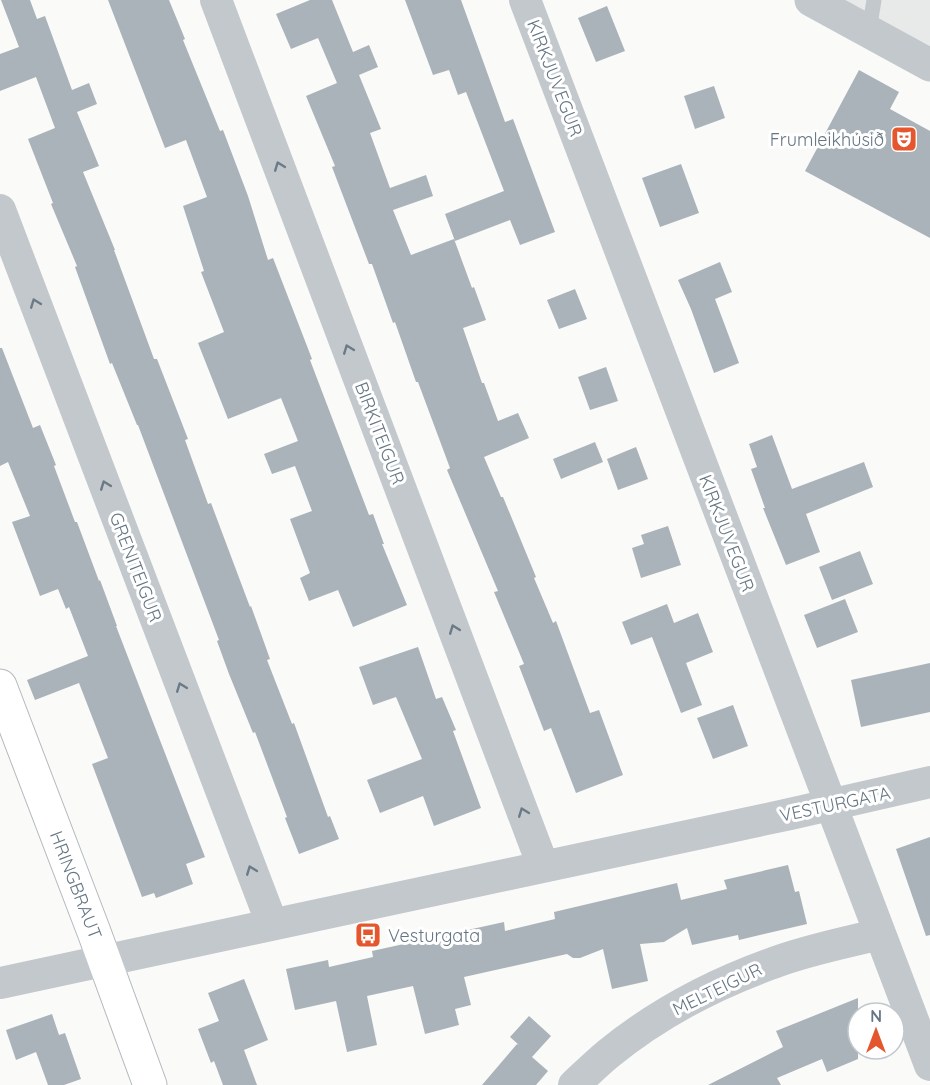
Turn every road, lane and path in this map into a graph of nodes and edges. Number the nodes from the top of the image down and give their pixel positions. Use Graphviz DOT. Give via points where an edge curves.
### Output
graph roads {
  1 [pos="216,0"];
  2 [pos="525,0"];
  3 [pos="811,0"];
  4 [pos="872,16"];
  5 [pos="930,65"];
  6 [pos="0,210"];
  7 [pos="0,686"];
  8 [pos="930,782"];
  9 [pos="830,805"];
  10 [pos="543,867"];
  11 [pos="272,924"];
  12 [pos="880,934"];
  13 [pos="104,960"];
  14 [pos="0,982"];
  15 [pos="930,1065"];
  16 [pos="150,1085"];
  17 [pos="574,1085"];
  10 -- 1 [label="street, BIRKITEIGUR, one-way"];
  2 -- 9 [label="street, KIRKJUVEGUR"];
  3 -- 4 [label="street"];
  4 -- 5 [label="street"];
  11 -- 6 [label="street, GRENITEIGUR, one-way"];
  7 -- 13 [label="main road, HRINGBRAUT"];
  8 -- 9 [label="street, VESTURGATA"];
  9 -- 10 [label="street, VESTURGATA"];
  9 -- 12 [label="street, KIRKJUVEGUR"];
  10 -- 11 [label="street, VESTURGATA"];
  11 -- 13 [label="street, VESTURGATA"];
  12 -- 15 [label="street, KIRKJUVEGUR"];
  12 -- 17 [label="street, MELTEIGUR" via="775,962 687,1000 647,1025"];
  13 -- 14 [label="street, VESTURGATA"];
  13 -- 16 [label="main road, HRINGBRAUT"];
}
